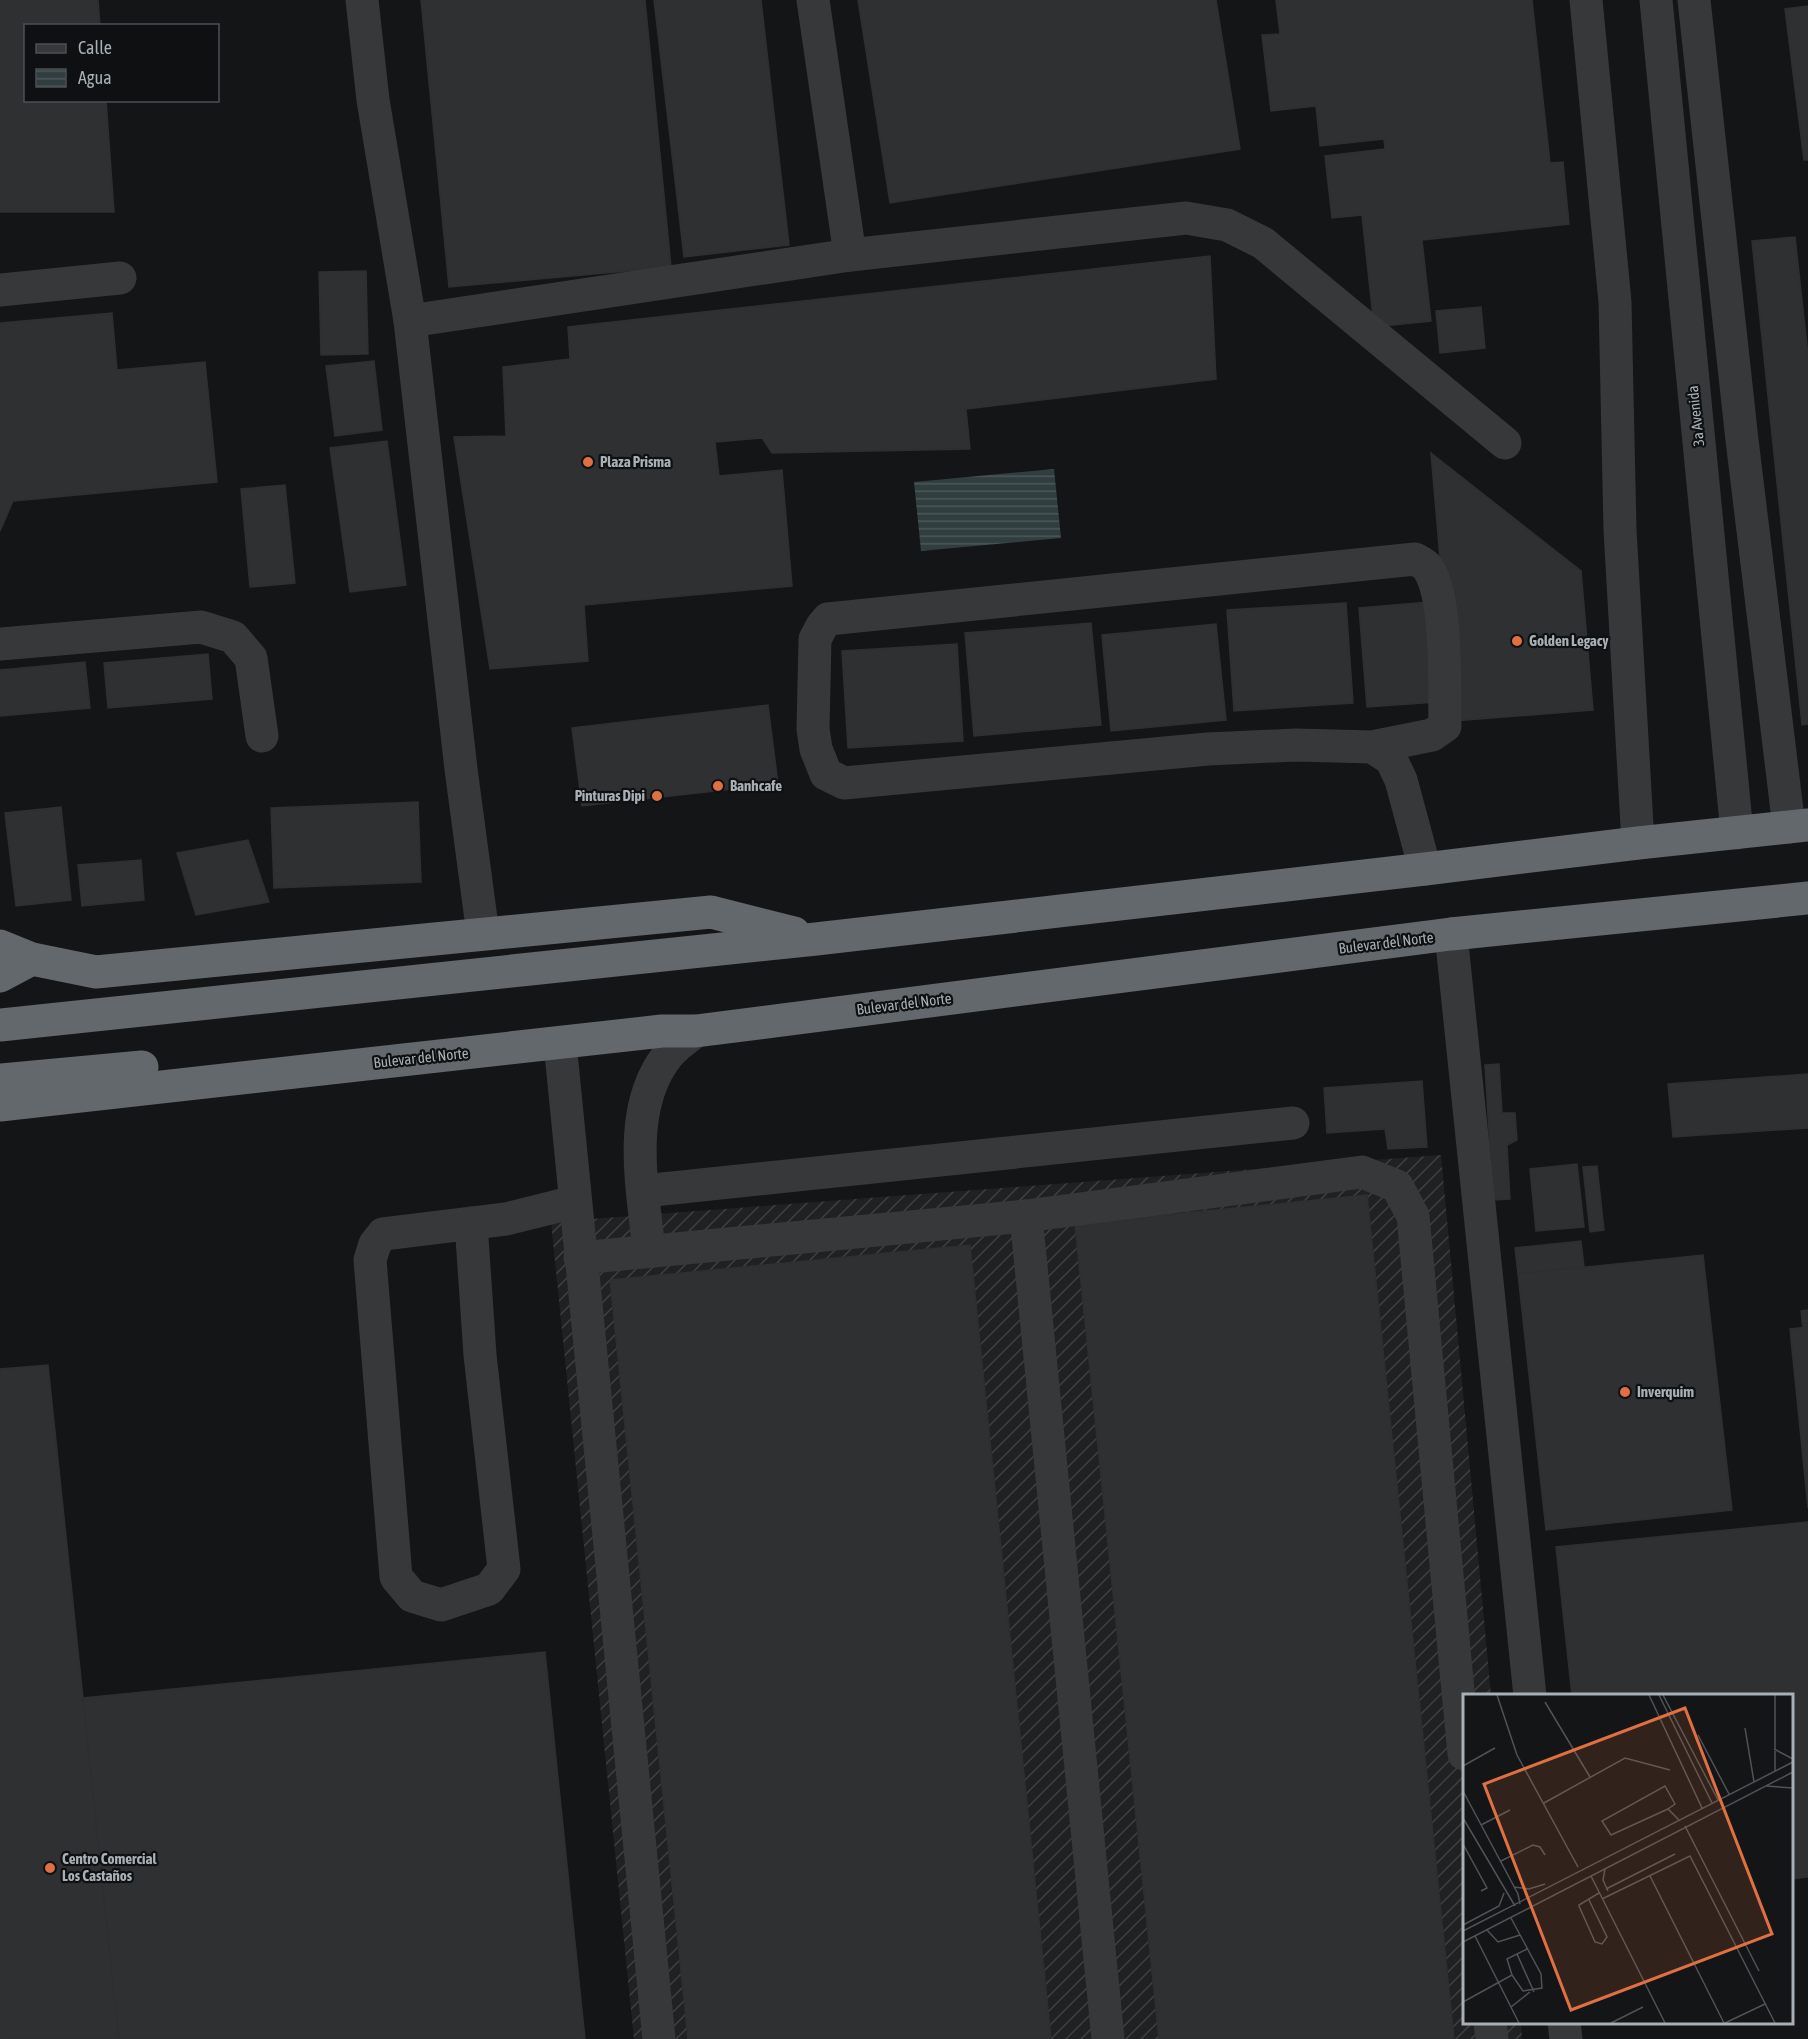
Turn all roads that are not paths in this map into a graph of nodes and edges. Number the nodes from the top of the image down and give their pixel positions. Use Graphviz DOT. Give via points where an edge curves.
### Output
graph roads {
  1 [pos="362,0"];
  2 [pos="813,0"];
  3 [pos="1587,0"];
  4 [pos="1656,0"];
  5 [pos="1694,0"];
  6 [pos="850,255"];
  7 [pos="120,278"];
  8 [pos="0,290"];
  9 [pos="410,321"];
  10 [pos="1504,443"];
  11 [pos="0,644"];
  12 [pos="262,736"];
  13 [pos="1372,747"];
  14 [pos="1798,826"];
  15 [pos="1737,833"];
  16 [pos="1638,843"];
  17 [pos="1425,869"];
  18 [pos="1808,898"];
  19 [pos="483,934"];
  20 [pos="1451,934"];
  21 [pos="816,939"];
  22 [pos="0,946"];
  23 [pos="32,959"];
  24 [pos="0,976"];
  25 [pos="0,1025"];
  26 [pos="662,1031"];
  27 [pos="696,1031"];
  28 [pos="560,1043"];
  29 [pos="4,1083"];
  30 [pos="1293,1123"];
  31 [pos="644,1191"];
  32 [pos="574,1202"];
  33 [pos="1026,1216"];
  34 [pos="471,1223"];
  35 [pos="649,1251"];
  36 [pos="580,1258"];
  37 [pos="1530,1694"];
  38 [pos="1463,1743"];
  39 [pos="1490,2024"];
  40 [pos="1564,2024"];
  41 [pos="660,2039"];
  42 [pos="1108,2039"];
  43 [pos="1492,2039"];
  44 [pos="1566,2039"];
  1 -- 9 [label="street" via="373,100"];
  2 -- 6 [label="street"];
  3 -- 16 [label="street" via="1615,302 1620,531"];
  4 -- 15 [label="street, 3a Avenida"];
  5 -- 14 [label="street" via="1742,440"];
  6 -- 9 [label="street"];
  6 -- 10 [label="street" via="1186,218 1227,225 1263,243"];
  7 -- 8 [label="street"];
  9 -- 19 [label="street"];
  11 -- 12 [label="street" via="201,627 233,637 251,658"];
  13 -- 13 [label="street" via="1208,749 844,783 826,774 816,749 815,639 828,619 1415,559 1428,567 1436,586 1441,615 1445,726 1432,735"];
  13 -- 17 [label="street" via="1391,759 1401,780"];
  14 -- 15 [label="highway"];
  15 -- 16 [label="highway"];
  16 -- 17 [label="highway"];
  17 -- 21 [label="highway"];
  18 -- 20 [label="highway, Bulevar del Norte"];
  19 -- 21 [label="highway" via="711,912"];
  19 -- 23 [label="highway" via="96,972"];
  20 -- 27 [label="highway, Bulevar del Norte"];
  20 -- 37 [label="street"];
  21 -- 25 [label="highway"];
  22 -- 23 [label="highway"];
  23 -- 24 [label="highway"];
  26 -- 27 [label="highway, Bulevar del Norte"];
  26 -- 28 [label="highway, Bulevar del Norte"];
  26 -- 29 [label="highway" via="631,1020"];
  27 -- 31 [label="street" via="669,1054 644,1108 640,1158"];
  28 -- 29 [label="highway, Bulevar del Norte"];
  28 -- 32 [label="street"];
  30 -- 31 [label="street"];
  31 -- 35 [label="street"];
  32 -- 34 [label="street" via="506,1219"];
  32 -- 36 [label="street"];
  33 -- 35 [label="street"];
  33 -- 38 [label="street" via="1362,1172 1397,1186 1413,1216"];
  33 -- 42 [label="street"];
  34 -- 34 [label="street" via="383,1234 370,1260 396,1577 412,1596 441,1605 489,1589 504,1569 480,1355"];
  35 -- 36 [label="street"];
  36 -- 41 [label="street"];
  39 -- 43 [label="street"];
  40 -- 44 [label="street"];
}
